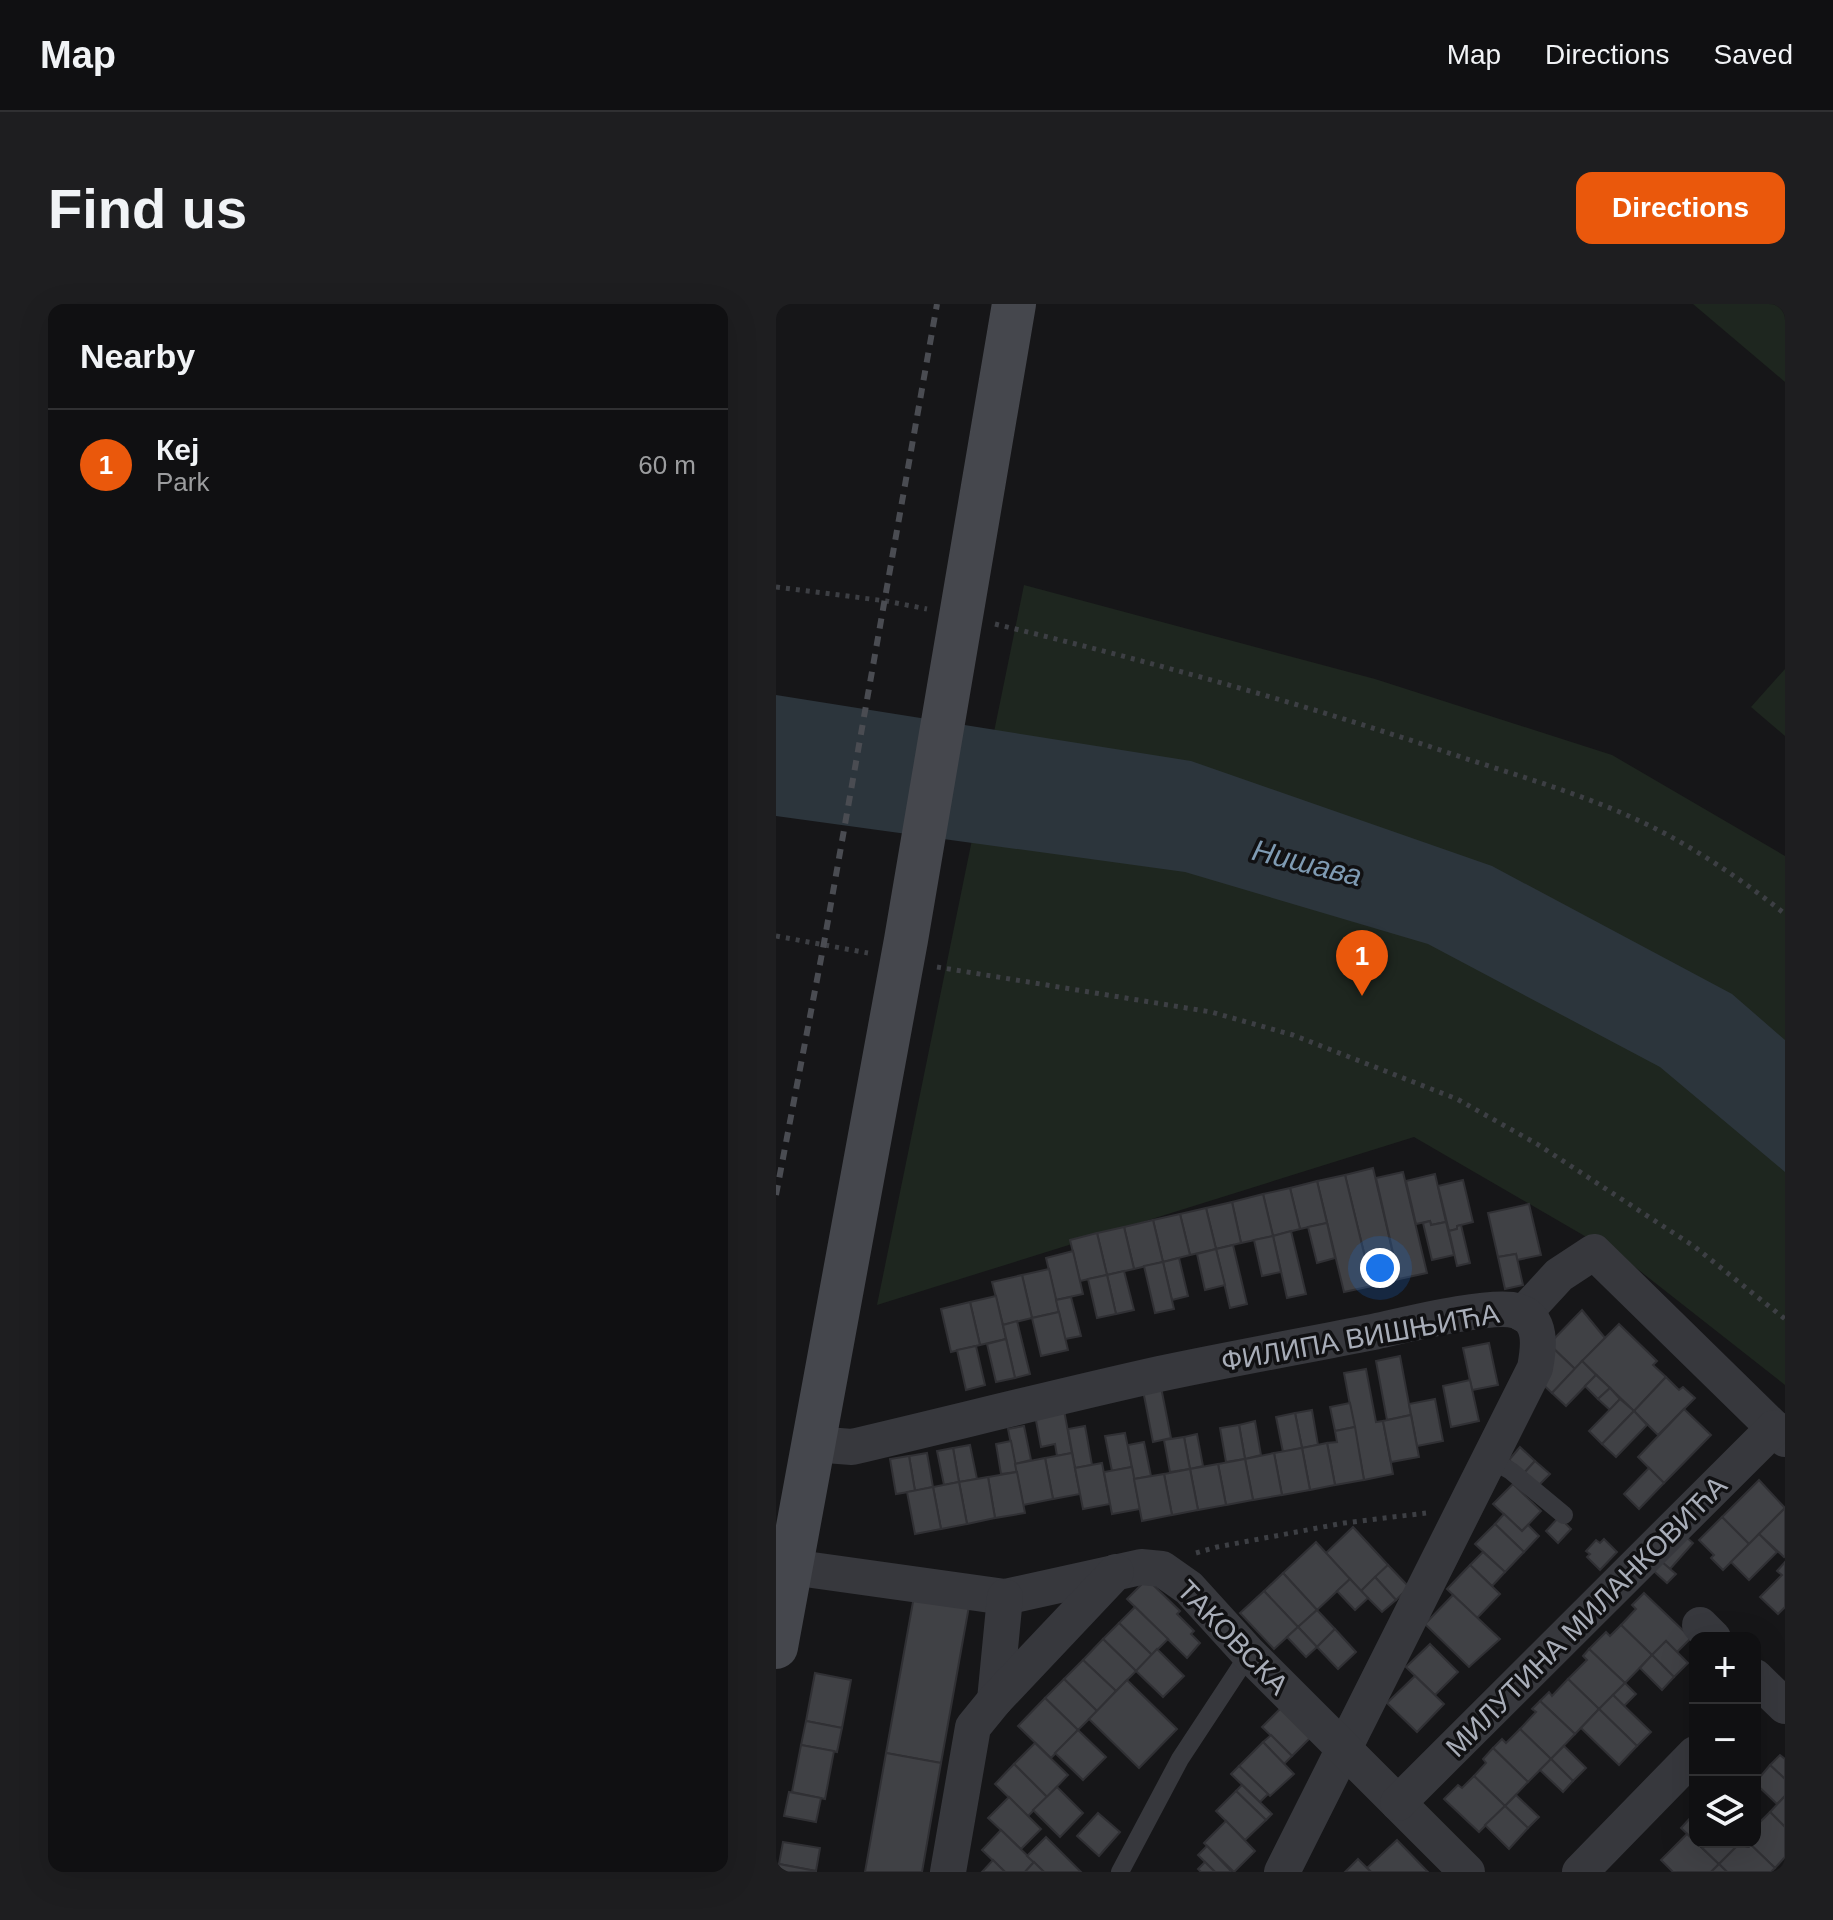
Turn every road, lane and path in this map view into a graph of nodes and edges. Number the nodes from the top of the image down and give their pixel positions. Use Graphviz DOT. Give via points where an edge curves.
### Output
graph roads {
  1 [pos="1014,304"];
  2 [pos="776,587"];
  3 [pos="961,616"];
  4 [pos="1785,914"];
  5 [pos="776,936"];
  6 [pos="904,950"];
  7 [pos="1523,1314"];
  8 [pos="1785,1319"];
  9 [pos="1779,1434"];
  10 [pos="813,1444"];
  11 [pos="1488,1458"];
  12 [pos="1463,1508"];
  13 [pos="1564,1515"];
  14 [pos="791,1567"];
  15 [pos="1153,1567"];
  16 [pos="1116,1572"];
  17 [pos="1005,1597"];
  18 [pos="776,1647"];
  19 [pos="1249,1654"];
  20 [pos="995,1700"];
  21 [pos="1344,1751"];
  22 [pos="1689,1760"];
  23 [pos="1398,1803"];
  24 [pos="948,1872"];
  25 [pos="1120,1872"];
  26 [pos="1282,1872"];
  27 [pos="1467,1872"];
  28 [pos="1580,1872"];
  1 -- 3 [label="street"];
  2 -- 3 [label="path"];
  3 -- 4 [label="path" via="1319,709 1591,801 1673,838"];
  3 -- 6 [label="street"];
  5 -- 6 [label="path"];
  6 -- 8 [label="path" via="1211,1012 1293,1035 1457,1099 1537,1144 1695,1247"];
  6 -- 10 [label="street"];
  7 -- 9 [label="street" via="1559,1275 1594,1252"];
  7 -- 10 [label="street, ФИЛИПА ВИШЊИЋА" via="1502,1310 1433,1320 1160,1374 852,1447"];
  7 -- 11 [label="street, ФИЛИПА ВИШЊИЋА" via="1537,1332 1535,1368"];
  9 -- 23 [label="street, МИЛУТИНА МИЛАНКОВИЋА"];
  10 -- 14 [label="street"];
  11 -- 12 [label="street, ФИЛИПА ВИШЊИЋА"];
  11 -- 13 [label="lane"];
  12 -- 15 [label="path" via="1217,1547"];
  12 -- 21 [label="street, ФИЛИПА ВИШЊИЋА"];
  14 -- 17 [label="street, ТАКОВСКА"];
  14 -- 18 [label="street"];
  15 -- 16 [label="street, ТАКОВСКА"];
  15 -- 19 [label="street, ТАКОВСКА" via="1189,1588"];
  16 -- 17 [label="street, ТАКОВСКА"];
  16 -- 20 [label="street"];
  17 -- 20 [label="street"];
  19 -- 21 [label="street, ТАКОВСКА"];
  19 -- 25 [label="lane" via="1180,1759"];
  20 -- 24 [label="street" via="973,1727"];
  21 -- 23 [label="street, ТАКОВСКА"];
  21 -- 26 [label="street"];
  22 -- 28 [label="street"];
  23 -- 27 [label="street, ТАКОВСКА"];
}
